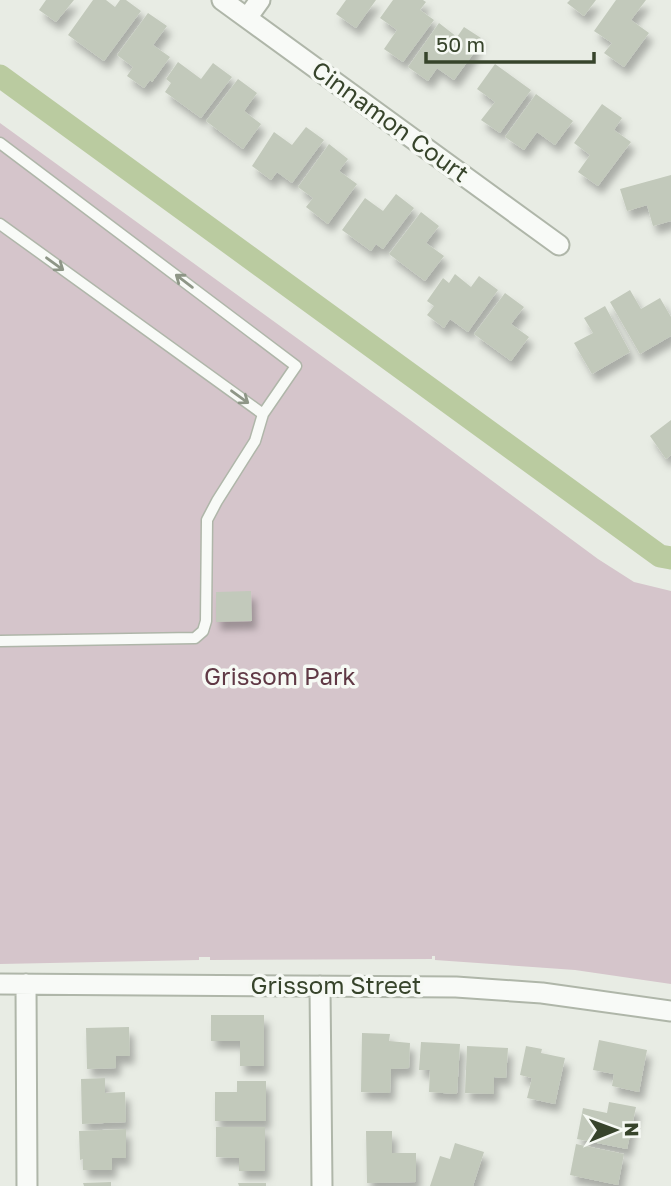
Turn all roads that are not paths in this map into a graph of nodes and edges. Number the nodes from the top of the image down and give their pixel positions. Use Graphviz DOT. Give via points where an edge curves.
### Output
graph roads {
  1 [pos="222,0"];
  2 [pos="260,0"];
  3 [pos="247,18"];
  4 [pos="0,143"];
  5 [pos="0,224"];
  6 [pos="559,245"];
  7 [pos="263,414"];
  8 [pos="0,640"];
  9 [pos="0,984"];
  10 [pos="26,985"];
  11 [pos="320,986"];
  12 [pos="671,1011"];
  13 [pos="27,1186"];
  14 [pos="322,1186"];
  1 -- 3 [label="street, Cinnamon Court"];
  2 -- 3 [label="street"];
  3 -- 6 [label="street, Cinnamon Court"];
  7 -- 4 [label="lane, one-way" via="296,366"];
  5 -- 7 [label="lane, one-way"];
  7 -- 8 [label="lane" via="255,441 208,520 206,621 195,638"];
  9 -- 10 [label="street, Grissom Street"];
  10 -- 11 [label="street, Grissom Street"];
  10 -- 13 [label="street"];
  11 -- 12 [label="street, Grissom Street" via="517,991"];
  11 -- 14 [label="street"];
}
